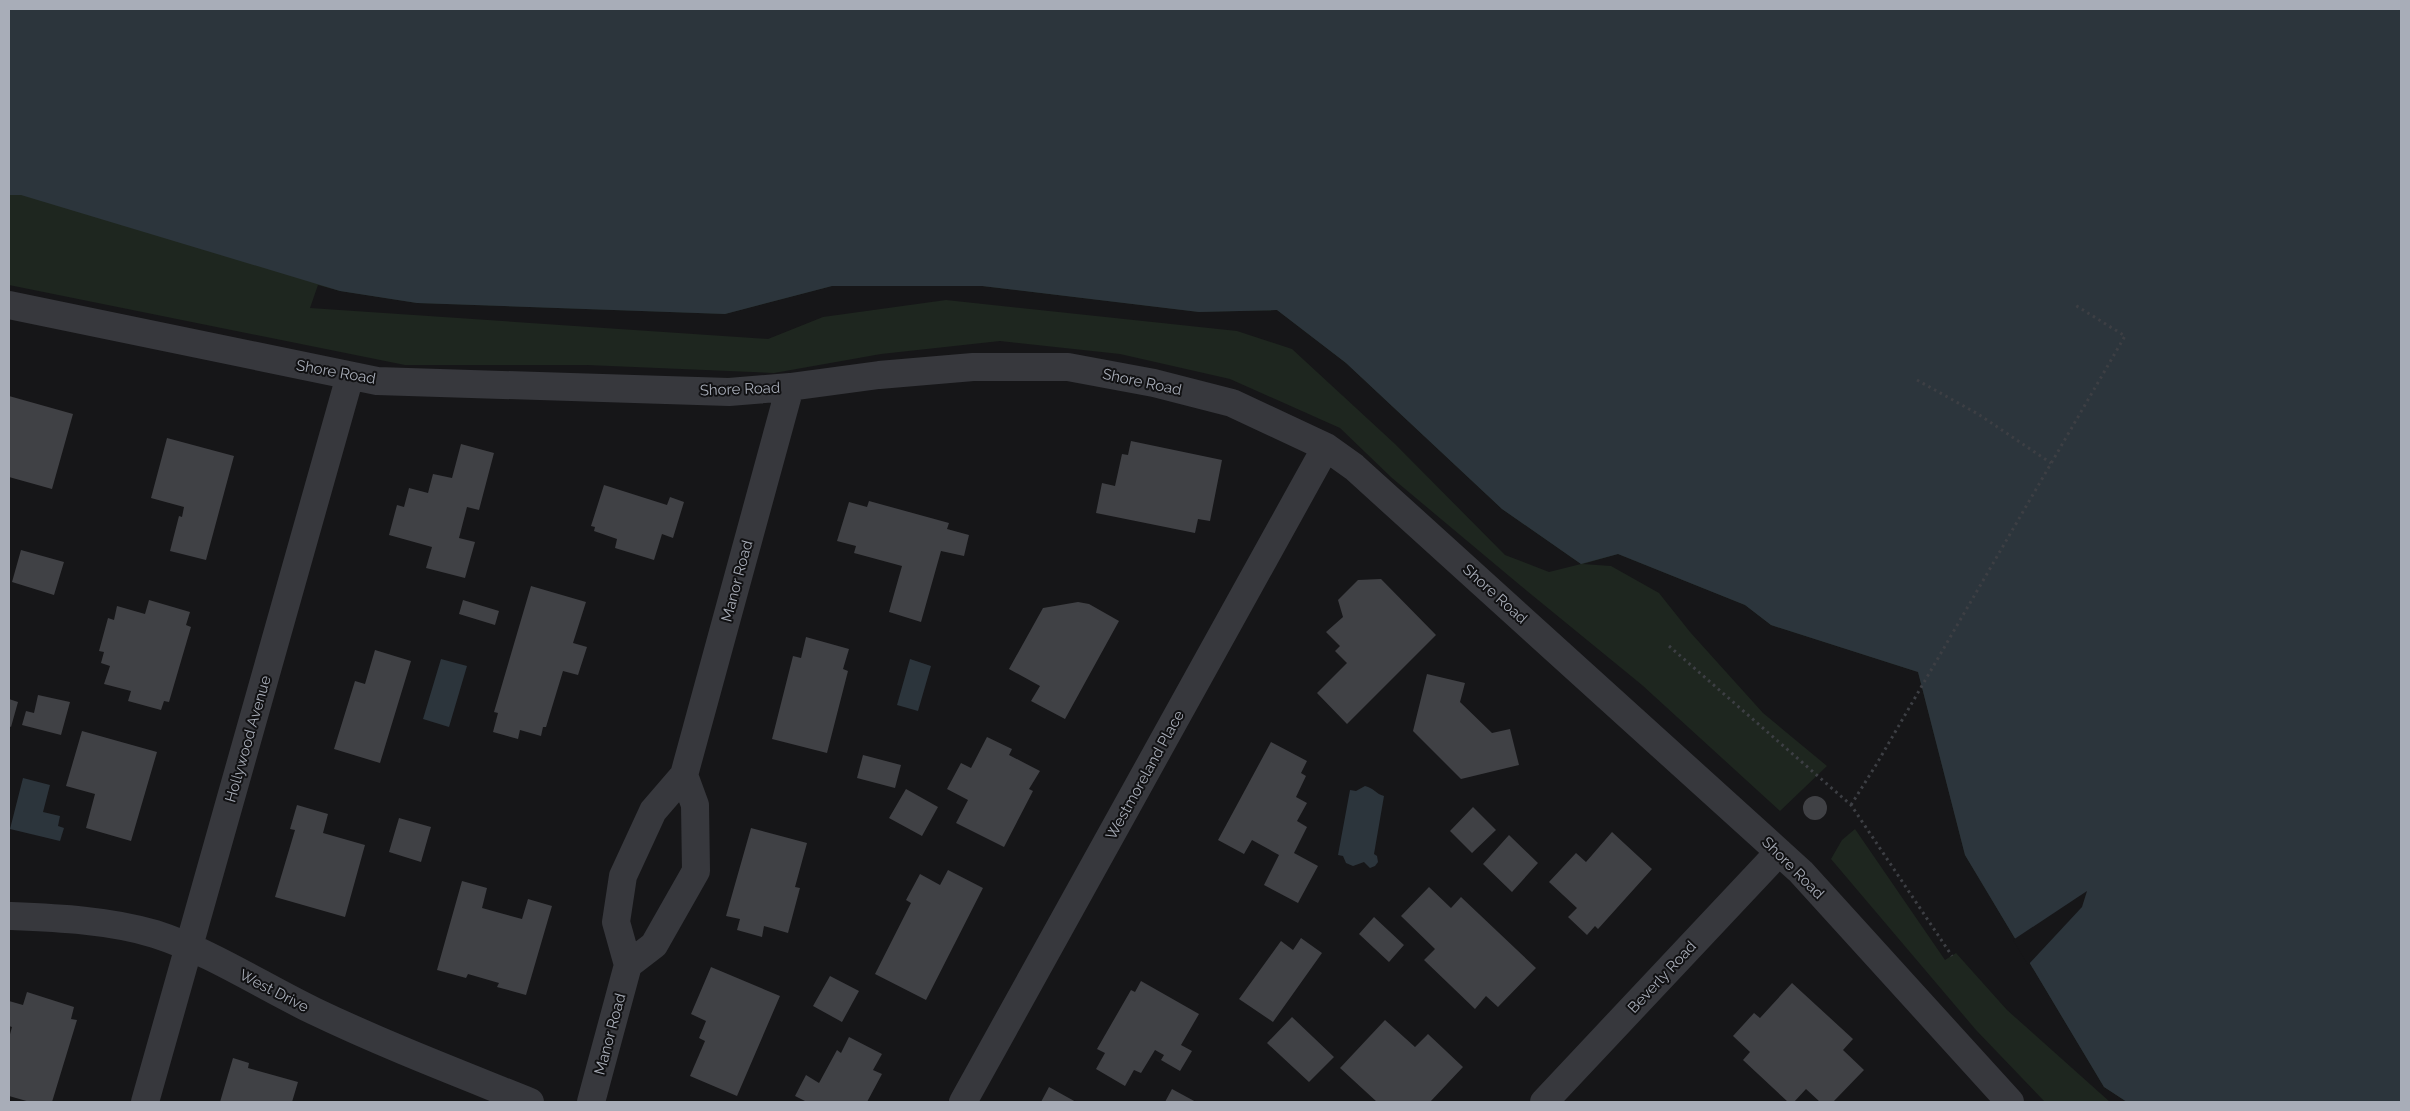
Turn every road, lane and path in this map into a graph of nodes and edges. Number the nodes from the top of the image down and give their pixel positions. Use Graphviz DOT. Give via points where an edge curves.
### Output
graph roads {
  1 [pos="9,305"];
  2 [pos="2075,305"];
  3 [pos="350,376"];
  4 [pos="1917,380"];
  5 [pos="790,387"];
  6 [pos="1326,447"];
  7 [pos="2051,462"];
  8 [pos="1669,646"];
  9 [pos="684,775"];
  10 [pos="1851,805"];
  11 [pos="1780,852"];
  12 [pos="9,916"];
  13 [pos="190,947"];
  14 [pos="1952,956"];
  15 [pos="628,966"];
  16 [pos="145,1102"];
  17 [pos="530,1102"];
  18 [pos="591,1102"];
  19 [pos="963,1102"];
  20 [pos="1544,1102"];
  21 [pos="2010,1102"];
  1 -- 3 [label="street, Shore Road"];
  2 -- 7 [label="path" via="2125,336"];
  3 -- 5 [label="street, Shore Road" via="377,381 729,392"];
  3 -- 13 [label="street, Hollywood Avenue"];
  4 -- 7 [label="path" via="1978,414"];
  5 -- 6 [label="street, Shore Road" via="963,368 1068,367 1154,383 1232,403"];
  5 -- 9 [label="street, Manor Road"];
  6 -- 11 [label="street, Shore Road" via="1354,467"];
  6 -- 19 [label="street, Westmoreland Place"];
  7 -- 10 [label="path"];
  8 -- 10 [label="path"];
  9 -- 15 [label="street, Manor Road" via="653,811 623,876 616,922"];
  9 -- 15 [label="street" via="695,805 696,871 654,945"];
  10 -- 14 [label="path"];
  11 -- 20 [label="street, Beverly Road"];
  11 -- 21 [label="street, Shore Road"];
  12 -- 13 [label="street, West Drive" via="101,924 153,934"];
  13 -- 16 [label="street, Hollywood Avenue"];
  13 -- 17 [label="street, West Drive" via="359,1033"];
  15 -- 18 [label="street, Manor Road"];
}
